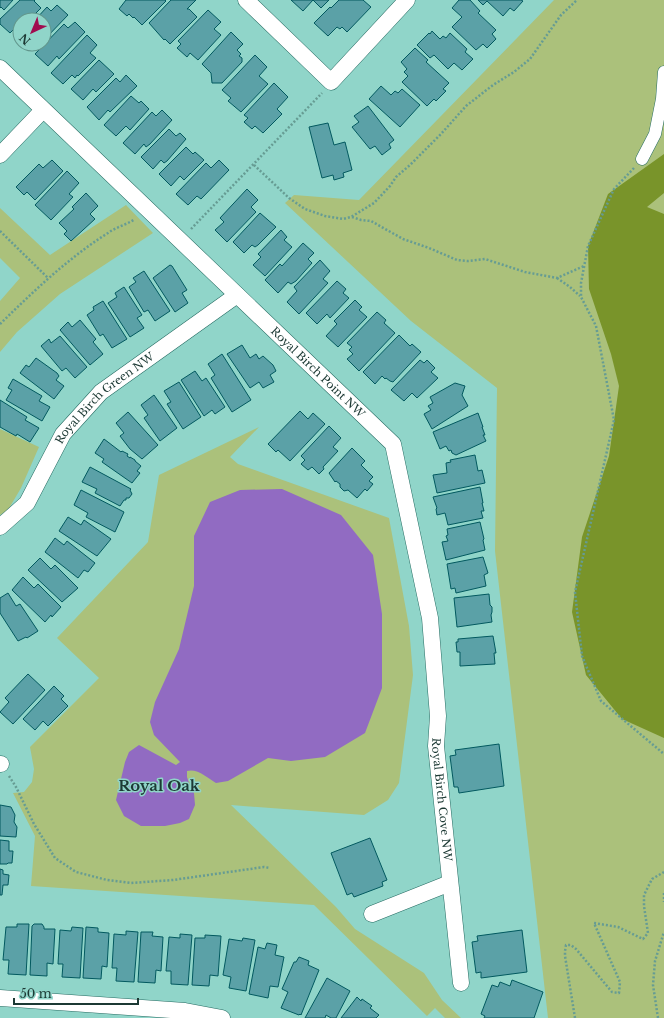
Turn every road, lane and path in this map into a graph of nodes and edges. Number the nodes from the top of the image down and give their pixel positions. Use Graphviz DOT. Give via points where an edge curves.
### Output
graph roads {
  1 [pos="246,0"];
  2 [pos="407,0"];
  3 [pos="577,0"];
  4 [pos="0,68"];
  5 [pos="664,72"];
  6 [pos="331,82"];
  7 [pos="43,110"];
  8 [pos="0,155"];
  9 [pos="642,159"];
  10 [pos="254,165"];
  11 [pos="147,208"];
  12 [pos="351,217"];
  13 [pos="0,231"];
  14 [pos="181,240"];
  15 [pos="584,266"];
  16 [pos="48,278"];
  17 [pos="557,278"];
  18 [pos="237,295"];
  19 [pos="581,297"];
  20 [pos="0,324"];
  21 [pos="0,527"];
  22 [pos="438,716"];
  23 [pos="664,754"];
  24 [pos="0,764"];
  25 [pos="270,868"];
  26 [pos="664,872"];
  27 [pos="450,883"];
  28 [pos="664,893"];
  29 [pos="664,902"];
  30 [pos="372,914"];
  31 [pos="664,932"];
  32 [pos="461,983"];
  33 [pos="0,998"];
  34 [pos="222,1018"];
  35 [pos="575,1018"];
  36 [pos="658,1018"];
  1 -- 6 [label="street"];
  2 -- 6 [label="street"];
  3 -- 12 [label="path" via="561,15 530,59 466,106 374,203"];
  4 -- 7 [label="street, Royal Birch Point NW"];
  5 -- 9 [label="street" via="655,134"];
  6 -- 10 [label="path"];
  7 -- 8 [label="street"];
  7 -- 11 [label="street, Royal Birch Point NW"];
  9 -- 15 [label="path" via="614,189 588,246"];
  10 -- 12 [label="path" via="289,198 305,208 325,216 343,219"];
  10 -- 14 [label="path"];
  11 -- 14 [label="street, Royal Birch Point NW"];
  11 -- 16 [label="path" via="127,224 110,231"];
  12 -- 17 [label="path" via="371,220 403,239 457,260 485,259 525,272"];
  13 -- 16 [label="path"];
  14 -- 18 [label="street, Royal Birch Point NW"];
  15 -- 17 [label="path"];
  15 -- 19 [label="path"];
  16 -- 20 [label="path"];
  17 -- 19 [label="path"];
  18 -- 21 [label="street, Royal Birch Green NW" via="100,392 63,434 27,503"];
  18 -- 22 [label="street, Royal Birch Point NW" via="393,444 430,618"];
  19 -- 23 [label="path" via="596,326 614,420 575,592 582,656 601,701"];
  22 -- 27 [label="street, Royal Birch Cove NW" via="436,746"];
  24 -- 25 [label="path" via="54,858 76,872 132,883"];
  26 -- 35 [label="path" via="652,879 644,895 648,933 643,939 618,927 594,923 620,982 619,993 612,992 571,944 566,945 565,956"];
  27 -- 30 [label="street"];
  27 -- 32 [label="street, Royal Birch Cove NW"];
  28 -- 29 [label="path"];
  31 -- 36 [label="path" via="655,961"];
  33 -- 34 [label="street" via="185,1011"];
}
